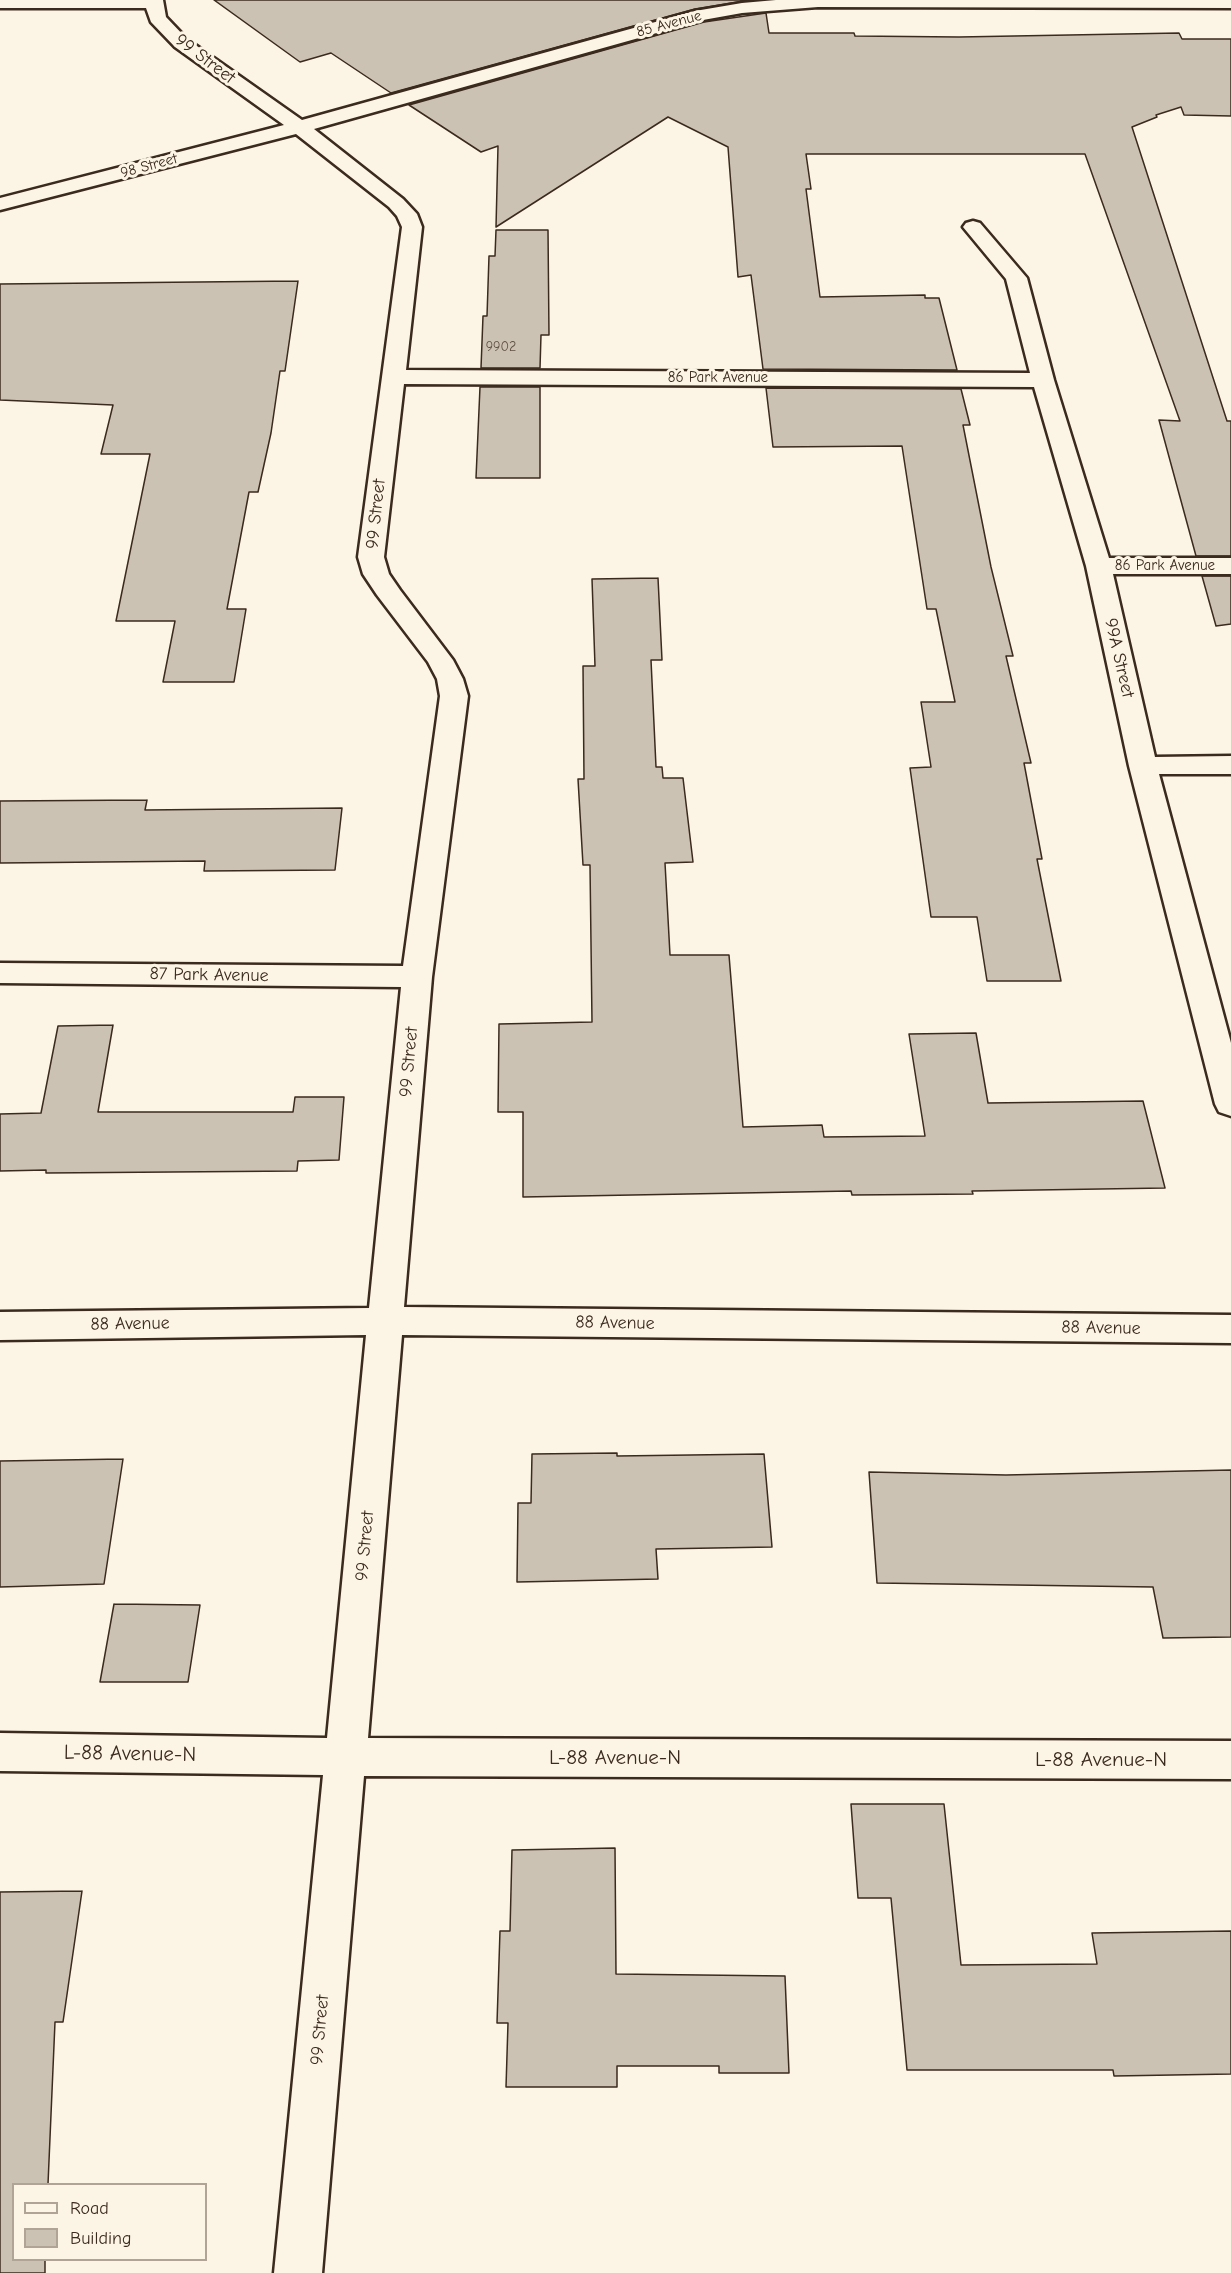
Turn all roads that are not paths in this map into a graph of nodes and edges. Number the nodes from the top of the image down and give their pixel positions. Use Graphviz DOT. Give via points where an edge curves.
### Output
graph roads {
  1 [pos="154,2"];
  2 [pos="0,3"];
  3 [pos="1231,3"];
  4 [pos="299,127"];
  5 [pos="0,204"];
  6 [pos="973,227"];
  7 [pos="393,377"];
  8 [pos="1043,380"];
  9 [pos="1099,566"];
  10 [pos="1231,566"];
  11 [pos="1231,765"];
  12 [pos="1143,766"];
  13 [pos="0,973"];
  14 [pos="417,977"];
  15 [pos="1231,1104"];
  16 [pos="386,1321"];
  17 [pos="0,1326"];
  18 [pos="1231,1329"];
  19 [pos="0,1752"];
  20 [pos="346,1757"];
  21 [pos="1231,1760"];
  22 [pos="298,2273"];
  1 -- 2 [label="street"];
  1 -- 4 [label="street, 99 Street" via="158,18 181,43"];
  3 -- 4 [label="street, 85 Avenue" via="818,2 742,8 701,15"];
  4 -- 5 [label="street, 98 Street"];
  4 -- 7 [label="street, 99 Street" via="396,203 407,214 412,227"];
  6 -- 8 [label="street, 99A Street" via="1016,278"];
  7 -- 8 [label="street, 86 Park Avenue"];
  7 -- 14 [label="street, 99 Street" via="371,557 390,596 440,660 454,696"];
  8 -- 9 [label="street, 99A Street"];
  9 -- 10 [label="street, 86 Park Avenue"];
  9 -- 12 [label="street, 99A Street"];
  11 -- 12 [label="street"];
  12 -- 15 [label="street, 99A Street"];
  13 -- 14 [label="street, 87 Park Avenue"];
  14 -- 16 [label="street, 99 Street"];
  16 -- 17 [label="street, 88 Avenue"];
  16 -- 18 [label="street, 88 Avenue"];
  16 -- 20 [label="street, 99 Street"];
  19 -- 20 [label="street, L-88 Avenue-N"];
  20 -- 21 [label="street, L-88 Avenue-N"];
  20 -- 22 [label="street, 99 Street"];
}
